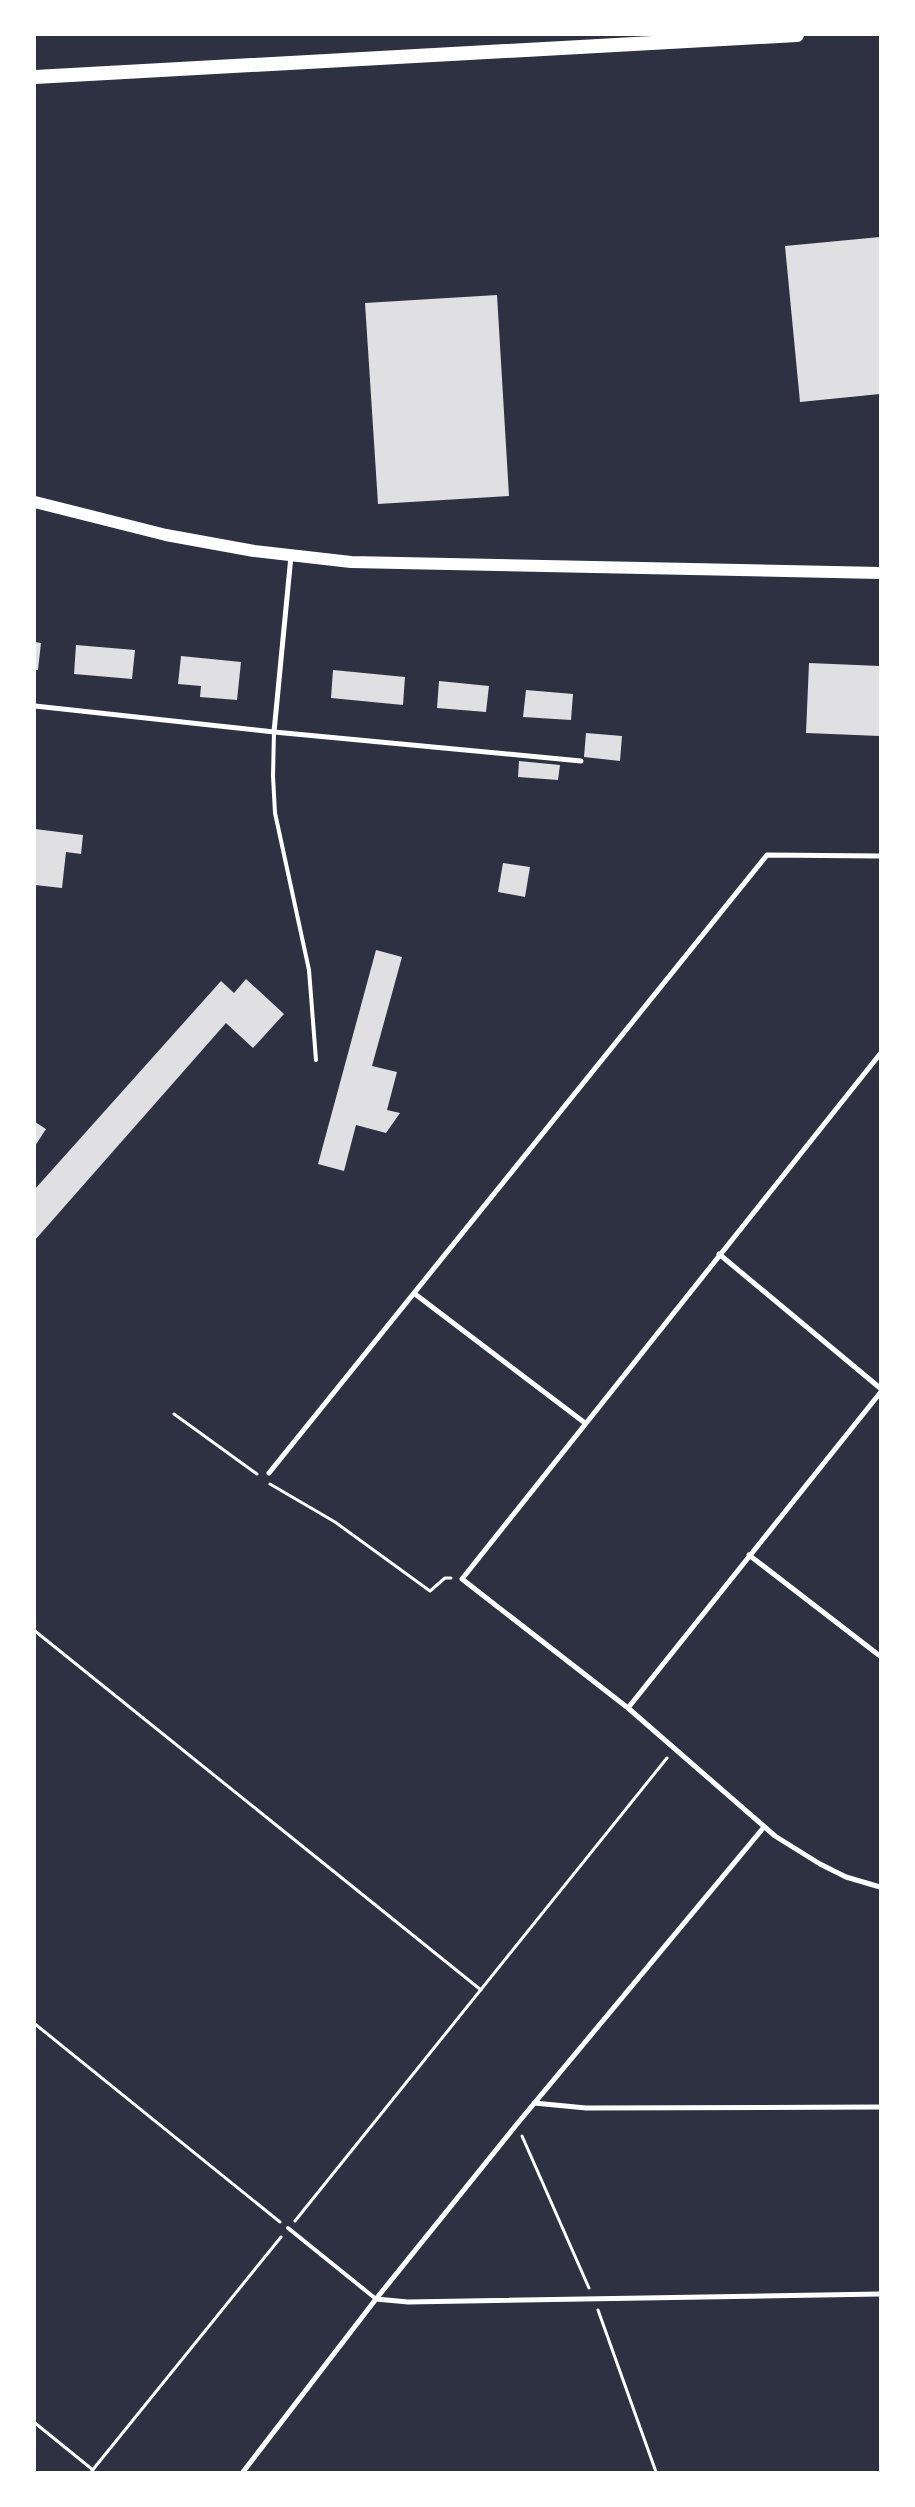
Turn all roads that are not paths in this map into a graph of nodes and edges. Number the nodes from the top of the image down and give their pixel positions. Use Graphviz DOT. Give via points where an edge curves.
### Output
graph roads {
  1 [pos="798,35"];
  2 [pos="35,77"];
  3 [pos="35,502"];
  4 [pos="292,556"];
  5 [pos="880,572"];
  6 [pos="35,706"];
  7 [pos="274,732"];
  8 [pos="580,761"];
  9 [pos="880,856"];
  10 [pos="880,1054"];
  11 [pos="316,1060"];
  12 [pos="719,1254"];
  13 [pos="415,1294"];
  14 [pos="880,1388"];
  15 [pos="880,1393"];
  16 [pos="585,1423"];
  17 [pos="269,1473"];
  18 [pos="749,1555"];
  19 [pos="880,1656"];
  20 [pos="628,1708"];
  21 [pos="764,1827"];
  22 [pos="880,1887"];
  23 [pos="534,2103"];
  24 [pos="880,2107"];
  25 [pos="288,2228"];
  26 [pos="880,2294"];
  27 [pos="376,2299"];
  28 [pos="243,2472"];
  1 -- 2 [label="highway"];
  3 -- 4 [label="main road" via="166,535"];
  4 -- 5 [label="main road" via="351,562 479,566"];
  4 -- 7 [label="street"];
  6 -- 7 [label="street"];
  7 -- 8 [label="street"];
  7 -- 11 [label="lane" via="272,776 275,813 309,970"];
  9 -- 13 [label="street" via="768,855"];
  10 -- 12 [label="street"];
  12 -- 14 [label="street"];
  12 -- 16 [label="street"];
  13 -- 16 [label="street"];
  13 -- 17 [label="street"];
  15 -- 18 [label="street"];
  16 -- 20 [label="street" via="462,1579"];
  18 -- 19 [label="street"];
  18 -- 20 [label="street"];
  20 -- 21 [label="street"];
  21 -- 22 [label="street" via="820,1864 846,1877"];
  21 -- 23 [label="street"];
  23 -- 24 [label="street" via="586,2108"];
  23 -- 27 [label="street"];
  25 -- 27 [label="lane"];
  26 -- 27 [label="street" via="408,2302"];
  27 -- 28 [label="street"];
}
